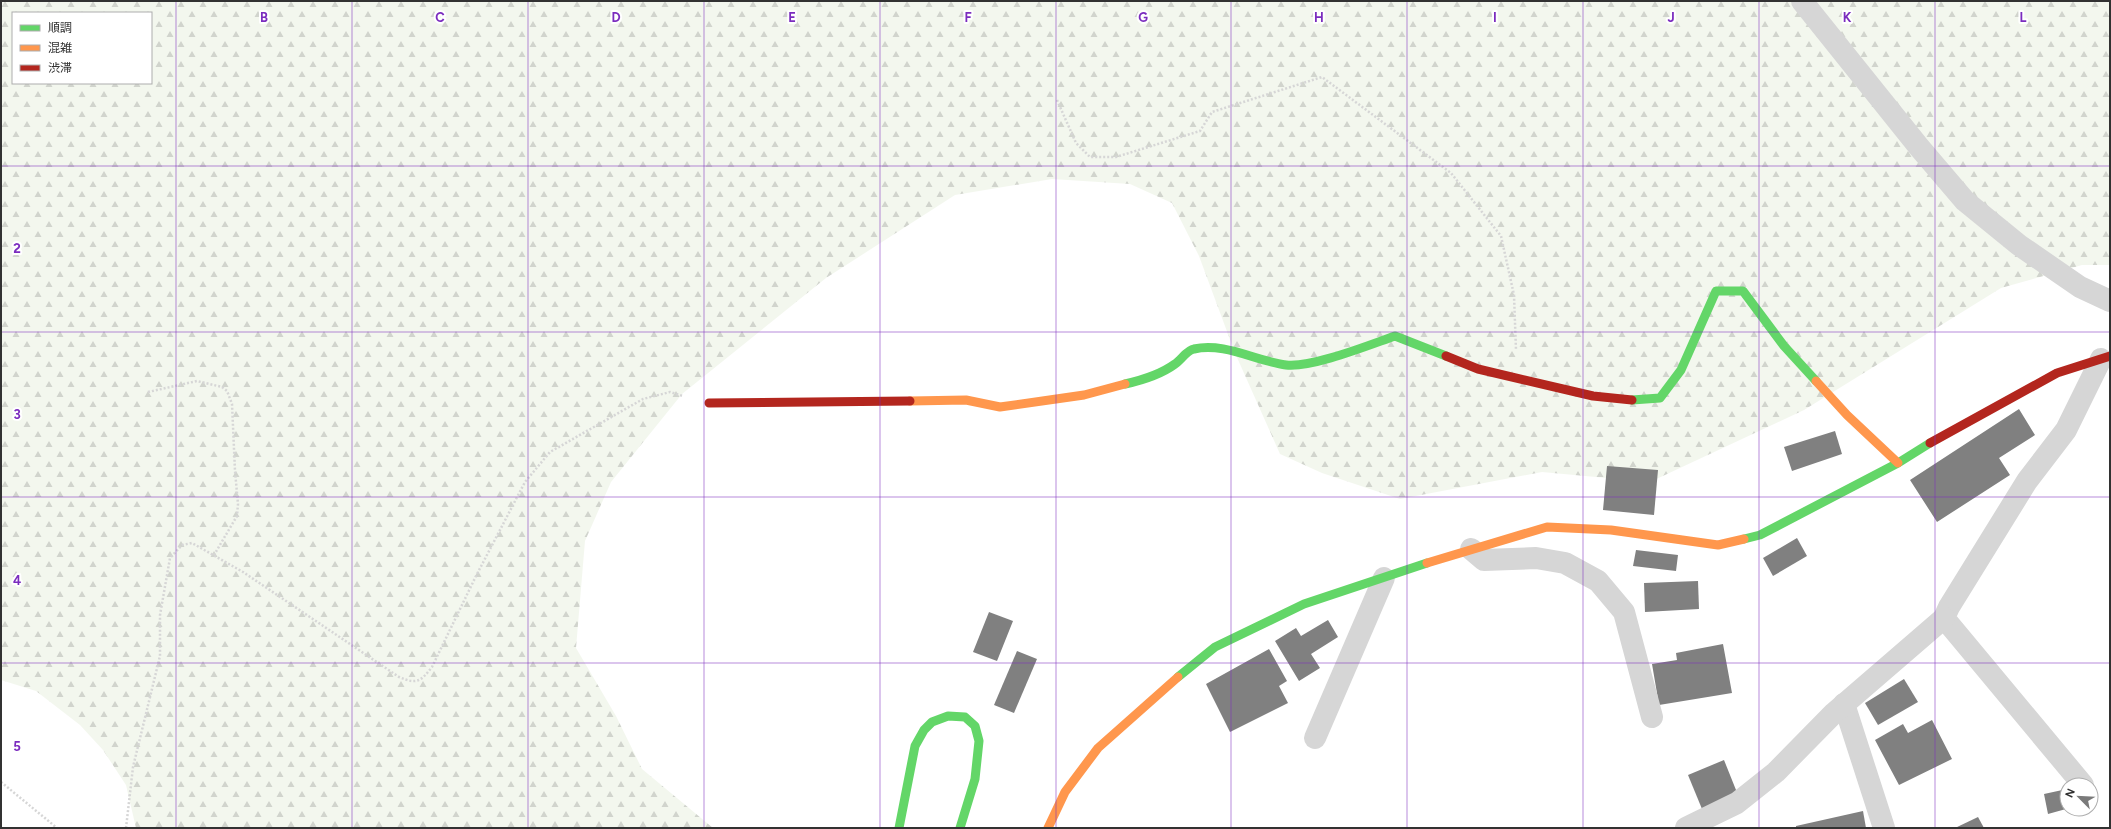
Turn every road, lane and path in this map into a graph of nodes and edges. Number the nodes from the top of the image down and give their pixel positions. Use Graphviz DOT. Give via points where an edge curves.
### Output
graph roads {
  1 [pos="1802,1"];
  2 [pos="1057,100"];
  3 [pos="2110,301"];
  4 [pos="2105,357"];
  5 [pos="1517,378"];
  6 [pos="148,392"];
  7 [pos="709,403"];
  8 [pos="1898,463"];
  9 [pos="1471,549"];
  10 [pos="214,555"];
  11 [pos="1384,578"];
  12 [pos="1944,618"];
  13 [pos="1844,704"];
  14 [pos="1652,717"];
  15 [pos="1315,738"];
  16 [pos="2076,777"];
  17 [pos="1,782"];
  18 [pos="57,828"];
  19 [pos="126,828"];
  20 [pos="899,828"];
  21 [pos="960,828"];
  22 [pos="1048,828"];
  23 [pos="1686,828"];
  24 [pos="1884,828"];
  1 -- 3 [label="street" via="1965,201 2019,245 2080,288"];
  2 -- 5 [label="path" via="1076,143 1090,158 1116,157 1200,131 1212,112 1322,77 1451,173 1501,236 1514,295"];
  4 -- 8 [label="street" via="2057,372 1953,428"];
  4 -- 12 [label="street" via="2066,430 2027,481"];
  5 -- 7 [label="street" via="1478,369 1395,336 1339,355 1287,366 1212,347 1192,349 1175,364 1153,377 1084,395 1000,407 966,400"];
  5 -- 8 [label="street" via="1593,396 1631,400 1660,398 1681,370 1716,291 1743,291 1784,346 1848,415"];
  6 -- 10 [label="path" via="197,381 222,387 227,391 232,404 238,504 237,516"];
  7 -- 10 [label="path" via="670,392 643,399 550,452 525,482 432,667 422,679 410,682 399,677"];
  8 -- 9 [label="street" via="1760,535 1718,545 1611,530 1547,526"];
  9 -- 11 [label="street"];
  9 -- 14 [label="street" via="1484,560 1536,558 1565,563 1598,581 1624,612"];
  10 -- 19 [label="path" via="192,543 182,545 170,558 160,615 160,656 133,767"];
  11 -- 15 [label="street"];
  11 -- 22 [label="street" via="1304,604 1215,648 1150,700 1098,748 1065,792"];
  12 -- 13 [label="street"];
  12 -- 16 [label="street"];
  13 -- 23 [label="street" via="1776,772 1737,803"];
  13 -- 24 [label="street"];
  17 -- 18 [label="path"];
  20 -- 21 [label="street" via="915,746 920,736 939,718 956,716 972,722 980,738 978,763"];
}
